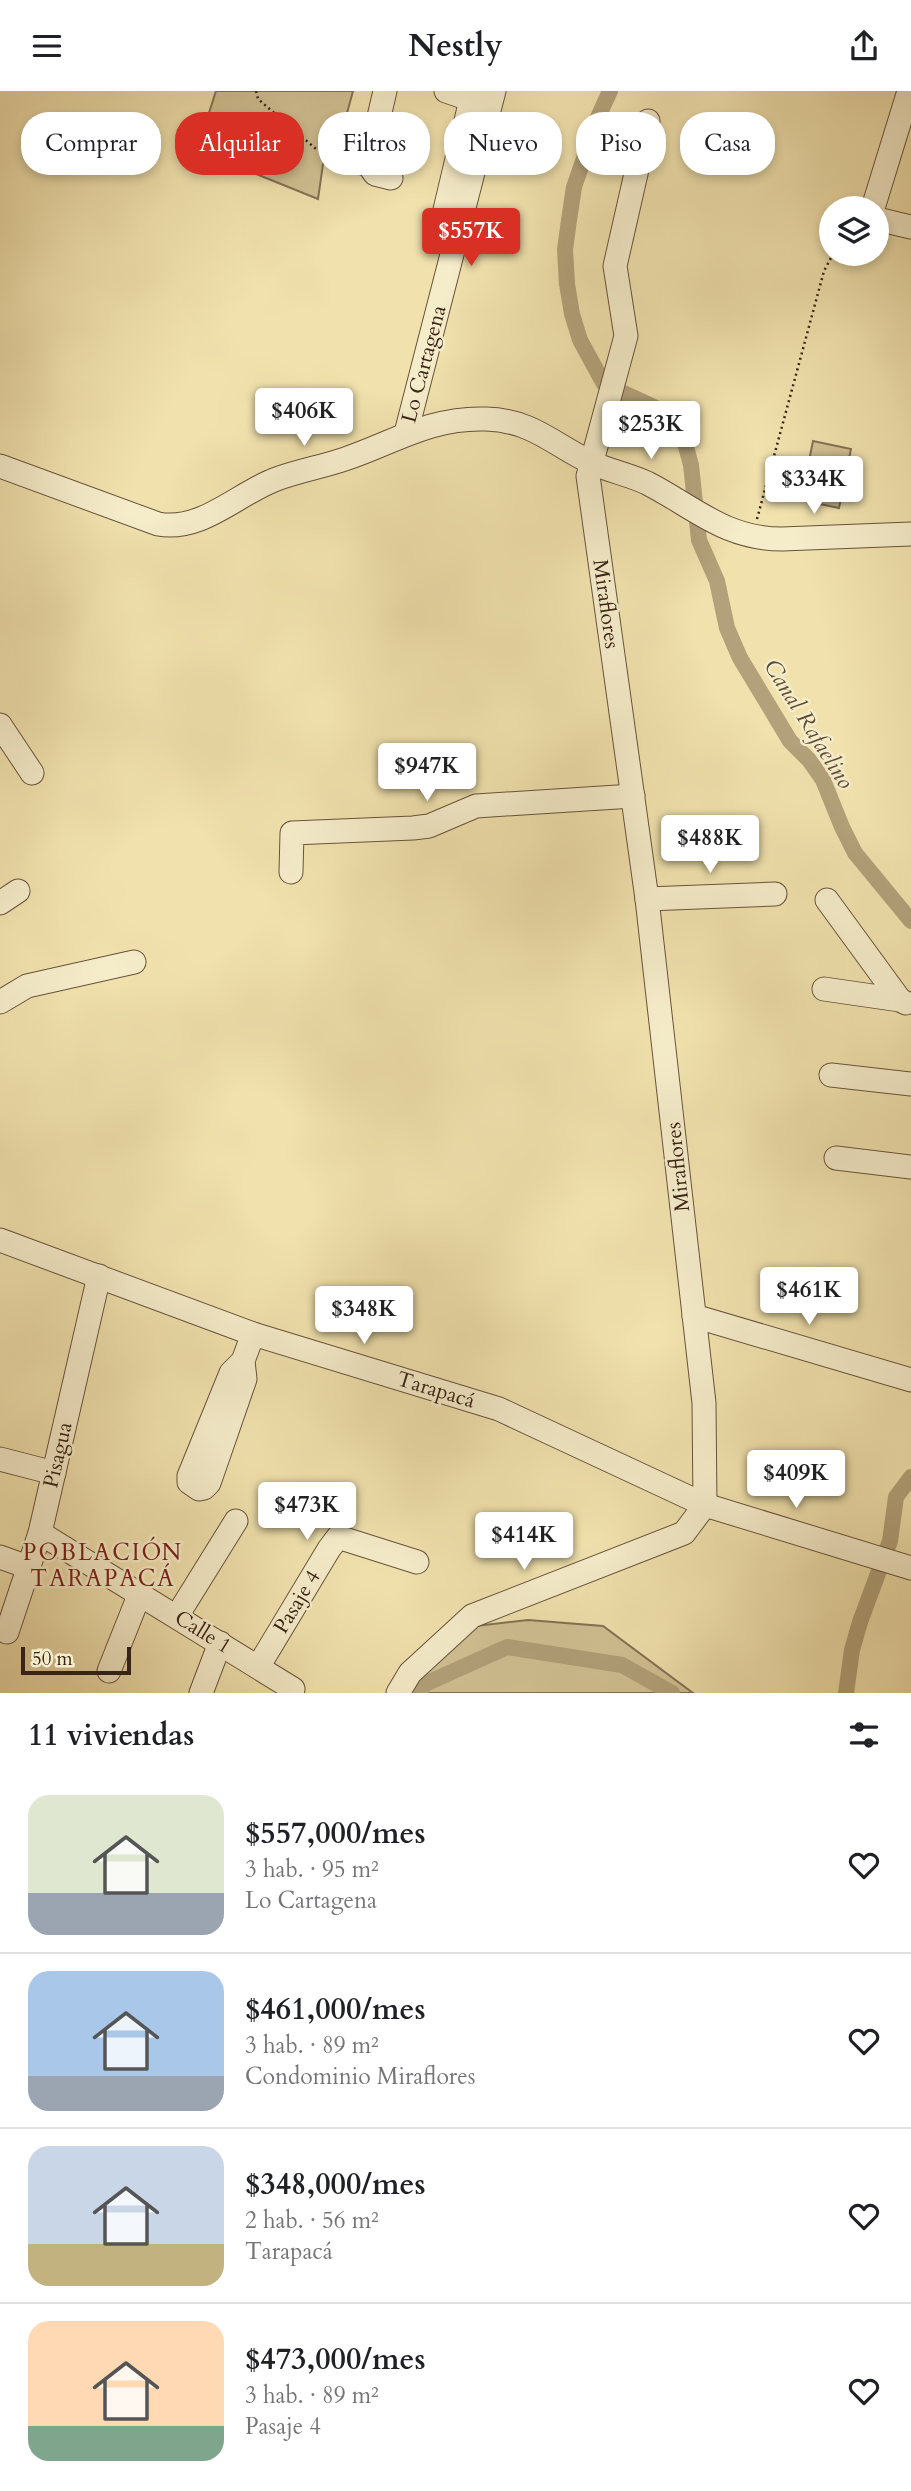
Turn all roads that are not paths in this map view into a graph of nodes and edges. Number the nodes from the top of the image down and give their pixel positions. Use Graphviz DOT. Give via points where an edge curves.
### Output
graph roads {
  1 [pos="385,91"];
  2 [pos="446,91"];
  3 [pos="909,91"];
  4 [pos="482,97"];
  5 [pos="380,112"];
  6 [pos="904,135"];
  7 [pos="379,175"];
  8 [pos="635,175"];
  9 [pos="391,178"];
  10 [pos="878,196"];
  11 [pos="889,222"];
  12 [pos="911,227"];
  13 [pos="406,433"];
  14 [pos="592,463"];
  15 [pos="0,466"];
  16 [pos="911,534"];
  17 [pos="0,725"];
  18 [pos="32,773"];
  19 [pos="633,796"];
  20 [pos="291,872"];
  21 [pos="775,894"];
  22 [pos="647,899"];
  23 [pos="827,900"];
  24 [pos="134,962"];
  25 [pos="824,989"];
  26 [pos="0,1002"];
  27 [pos="906,1003"];
  28 [pos="831,1075"];
  29 [pos="911,1084"];
  30 [pos="836,1158"];
  31 [pos="911,1167"];
  32 [pos="0,1240"];
  33 [pos="99,1276"];
  34 [pos="694,1316"];
  35 [pos="253,1334"];
  36 [pos="243,1361"];
  37 [pos="911,1380"];
  38 [pos="0,1459"];
  39 [pos="54,1473"];
  40 [pos="705,1505"];
  41 [pos="236,1521"];
  42 [pos="40,1533"];
  43 [pos="0,1557"];
  44 [pos="416,1562"];
  45 [pos="892,1562"];
  46 [pos="28,1567"];
  47 [pos="140,1593"];
  48 [pos="177,1616"];
  49 [pos="7,1632"];
  50 [pos="220,1643"];
  51 [pos="258,1667"];
  52 [pos="109,1671"];
  53 [pos="293,1689"];
  54 [pos="201,1693"];
  55 [pos="398,1693"];
  1 -- 5 [label="street"];
  2 -- 4 [label="street"];
  3 -- 6 [label="street"];
  4 -- 13 [label="street, Lo Cartagena" via="461,222"];
  6 -- 10 [label="street"];
  7 -- 9 [label="street"];
  8 -- 14 [label="street, Miraflores" via="614,266 626,336"];
  11 -- 12 [label="street"];
  13 -- 14 [label="street" via="455,420 502,420 531,428"];
  13 -- 15 [label="street" via="345,459 273,480 197,520 174,527"];
  14 -- 16 [label="street" via="644,482 726,529 752,537"];
  14 -- 19 [label="street, Miraflores" via="588,476"];
  17 -- 18 [label="street"];
  19 -- 20 [label="street" via="476,807 413,828 292,833"];
  19 -- 22 [label="street, Miraflores"];
  21 -- 22 [label="street"];
  22 -- 34 [label="street, Miraflores"];
  23 -- 27 [label="street"];
  24 -- 26 [label="street" via="27,986"];
  25 -- 27 [label="street"];
  28 -- 29 [label="street"];
  30 -- 31 [label="street"];
  32 -- 33 [label="street, Tarapacá"];
  33 -- 35 [label="street, Tarapacá"];
  33 -- 39 [label="street, Pisagua"];
  34 -- 37 [label="street"];
  34 -- 40 [label="street, Miraflores" via="704,1403"];
  35 -- 36 [label="street"];
  35 -- 40 [label="street, Tarapacá" via="499,1409"];
  36 -- 36 [label="street" via="245,1379 209,1483 199,1489 188,1476 231,1373"];
  38 -- 39 [label="street"];
  39 -- 42 [label="street, Pisagua"];
  40 -- 45 [label="street, Tarapacá"];
  40 -- 55 [label="street" via="684,1533 472,1616 410,1673"];
  41 -- 48 [label="street"];
  42 -- 46 [label="street, Pisagua"];
  42 -- 47 [label="street, Calle 1"];
  43 -- 46 [label="street"];
  44 -- 51 [label="street, Pasaje 4" via="338,1538"];
  46 -- 49 [label="street, Pisagua"];
  47 -- 48 [label="street, Calle 1"];
  47 -- 52 [label="street"];
  48 -- 50 [label="street, Calle 1"];
  50 -- 51 [label="street, Calle 1"];
  50 -- 54 [label="street"];
  51 -- 53 [label="street, Calle 1"];
}
